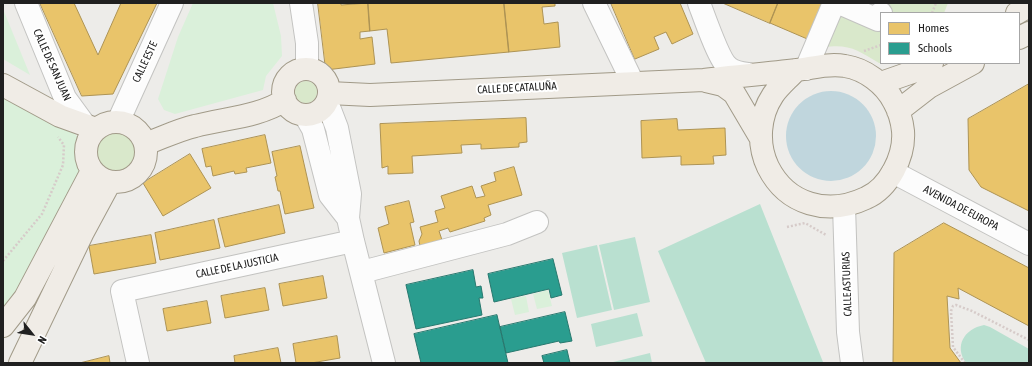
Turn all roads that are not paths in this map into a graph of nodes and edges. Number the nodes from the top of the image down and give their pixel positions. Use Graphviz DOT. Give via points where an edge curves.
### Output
graph roads {
  1 [pos="26,3"];
  2 [pos="172,3"];
  3 [pos="301,3"];
  4 [pos="594,3"];
  5 [pos="699,3"];
  6 [pos="834,3"];
  7 [pos="839,3"];
  8 [pos="886,3"];
  9 [pos="1029,6"];
  10 [pos="882,12"];
  11 [pos="1020,12"];
  12 [pos="880,15"];
  13 [pos="1029,33"];
  14 [pos="1020,38"];
  15 [pos="930,64"];
  16 [pos="972,64"];
  17 [pos="307,69"];
  18 [pos="801,70"];
  19 [pos="748,74"];
  20 [pos="704,80"];
  21 [pos="633,84"];
  22 [pos="880,84"];
  23 [pos="3,85"];
  24 [pos="328,98"];
  25 [pos="284,100"];
  26 [pos="898,111"];
  27 [pos="305,115"];
  28 [pos="118,122"];
  29 [pos="89,133"];
  30 [pos="760,137"];
  31 [pos="145,144"];
  32 [pos="893,172"];
  33 [pos="101,176"];
  34 [pos="844,206"];
  35 [pos="348,218"];
  36 [pos="537,222"];
  37 [pos="353,241"];
  38 [pos="1029,244"];
  39 [pos="362,272"];
  40 [pos="3,326"];
  41 [pos="20,363"];
  42 [pos="138,363"];
  43 [pos="384,363"];
  44 [pos="852,363"];
  1 -- 29 [label="street, CALLE DE SAN JUAN" via="65,98"];
  2 -- 28 [label="street, CALLE ESTE"];
  3 -- 17 [label="street" via="307,43"];
  4 -- 21 [label="street"];
  5 -- 19 [label="street" via="726,66"];
  6 -- 18 [label="street"];
  7 -- 12 [label="street" via="878,20"];
  8 -- 10 [label="street"];
  9 -- 11 [label="main road"];
  13 -- 14 [label="main road"];
  15 -- 22 [label="main road"];
  16 -- 26 [label="main road" via="929,87"];
  17 -- 24 [label="main road" via="323,77 328,84"];
  17 -- 25 [label="main road" via="291,75 283,91"];
  18 -- 19 [label="main road"];
  18 -- 22 [label="main road" via="826,65 845,66 864,72"];
  18 -- 30 [label="main road" via="774,95 764,115"];
  19 -- 20 [label="main road"];
  20 -- 21 [label="main road, CALLE DE CATALUÑA"];
  20 -- 30 [label="main road" via="723,85 734,93"];
  21 -- 24 [label="main road, CALLE DE CATALUÑA" via="370,94"];
  22 -- 26 [label="main road" via="891,96"];
  23 -- 29 [label="main road" via="58,125"];
  24 -- 27 [label="main road" via="318,112"];
  24 -- 35 [label="street" via="350,194"];
  25 -- 27 [label="main road" via="289,108"];
  25 -- 31 [label="main road" via="275,106 194,126"];
  26 -- 32 [label="main road" via="903,131 901,152"];
  27 -- 35 [label="street" via="313,129 330,195"];
  28 -- 29 [label="main road" via="106,123"];
  28 -- 31 [label="main road" via="130,125 139,133"];
  29 -- 33 [label="main road" via="86,160"];
  30 -- 34 [label="main road" via="764,158 774,178 785,190 799,200 815,205"];
  31 -- 33 [label="main road" via="145,159 138,172 125,181"];
  32 -- 34 [label="main road" via="882,187 867,198"];
  32 -- 38 [label="street, AVENIDA DE EUROPA"];
  33 -- 40 [label="main road" via="25,298"];
  33 -- 41 [label="main road" via="83,232"];
  34 -- 44 [label="street, CALLE ASTURIAS" via="848,332"];
  35 -- 37 [label="street"];
  36 -- 39 [label="street" via="507,234"];
  37 -- 39 [label="street"];
  37 -- 42 [label="street, CALLE DE LA JUSTICIA" via="122,291"];
  39 -- 43 [label="street"];
}
